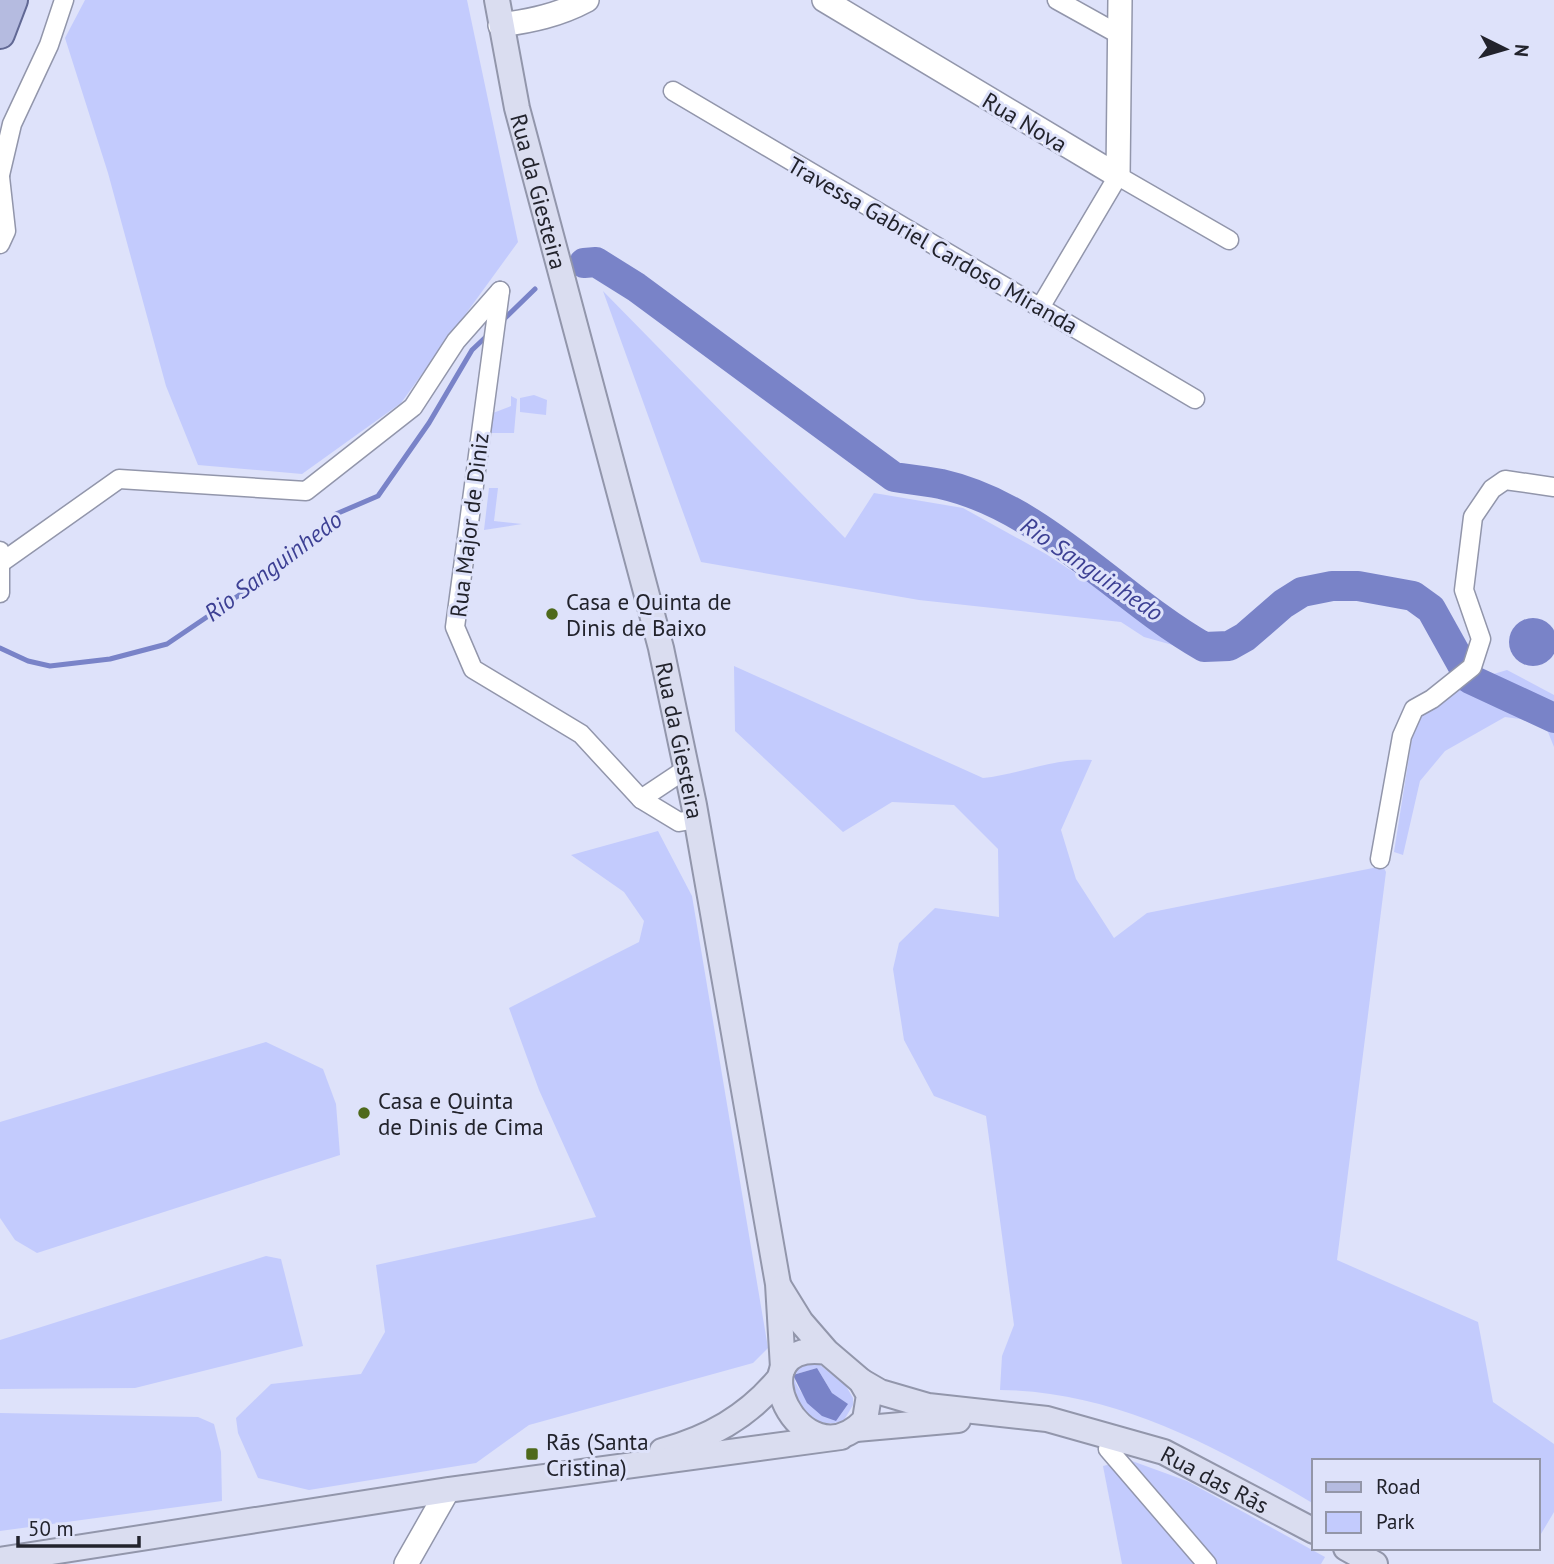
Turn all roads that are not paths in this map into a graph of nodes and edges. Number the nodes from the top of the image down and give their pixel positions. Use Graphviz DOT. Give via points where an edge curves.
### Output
graph roads {
  1 [pos="11,0"];
  2 [pos="64,0"];
  3 [pos="497,0"];
  4 [pos="587,0"];
  5 [pos="824,0"];
  6 [pos="1057,0"];
  7 [pos="1121,0"];
  8 [pos="500,25"];
  9 [pos="0,31"];
  10 [pos="1119,35"];
  11 [pos="673,91"];
  12 [pos="0,176"];
  13 [pos="1118,176"];
  14 [pos="1229,240"];
  15 [pos="0,244"];
  16 [pos="1041,306"];
  17 [pos="1195,399"];
  18 [pos="1554,487"];
  19 [pos="1,556"];
  20 [pos="0,593"];
  21 [pos="686,769"];
  22 [pos="641,799"];
  23 [pos="696,819"];
  24 [pos="1380,859"];
  25 [pos="778,1284"];
  26 [pos="827,1352"];
  27 [pos="781,1374"];
  28 [pos="861,1381"];
  29 [pos="1004,1415"];
  30 [pos="849,1433"];
  31 [pos="1114,1435"];
  32 [pos="595,1471"];
  33 [pos="448,1490"];
  34 [pos="1312,1530"];
  35 [pos="1350,1550"];
  36 [pos="0,1560"];
  37 [pos="405,1564"];
  38 [pos="1207,1564"];
  39 [pos="1375,1564"];
  1 -- 9 [label="main road"];
  2 -- 12 [label="street" via="49,45 12,124"];
  3 -- 8 [label="main road, Rua da Giesteira"];
  4 -- 8 [label="street" via="535,20"];
  5 -- 13 [label="street, Rua Nova"];
  6 -- 10 [label="street"];
  7 -- 10 [label="street"];
  8 -- 21 [label="main road, Rua da Giesteira" via="517,108 661,648"];
  10 -- 13 [label="street"];
  11 -- 16 [label="street, Travessa Gabriel Cardoso Miranda"];
  12 -- 15 [label="street" via="6,232"];
  13 -- 14 [label="street, Rua Nova"];
  13 -- 16 [label="street"];
  16 -- 17 [label="street, Travessa Gabriel Cardoso Miranda"];
  18 -- 24 [label="street" via="1505,480 1492,489 1473,517 1464,590 1481,639 1466,673 1413,709 1402,736"];
  19 -- 20 [label="street"];
  19 -- 22 [label="street, Rua Major de Diniz" via="119,480 306,491 414,407 456,341 500,291 455,627 473,669 581,734"];
  21 -- 22 [label="street"];
  21 -- 23 [label="main road, Rua da Giesteira"];
  22 -- 23 [label="street, Rua Major de Diniz" via="679,822"];
  23 -- 25 [label="main road, Rua da Giesteira"];
  25 -- 26 [label="main road" via="801,1322"];
  25 -- 27 [label="main road"];
  26 -- 27 [label="main road" via="801,1352"];
  26 -- 28 [label="main road"];
  27 -- 30 [label="main road" via="780,1396 803,1427 819,1436"];
  27 -- 32 [label="main road" via="759,1402 727,1426 668,1450"];
  28 -- 29 [label="main road" via="880,1392 928,1406"];
  28 -- 30 [label="main road" via="869,1395 869,1409 865,1420"];
  29 -- 30 [label="main road"];
  29 -- 31 [label="main road, Rua das Rãs" via="1047,1419"];
  30 -- 32 [label="main road"];
  31 -- 34 [label="main road, Rua das Rãs" via="1194,1465"];
  31 -- 38 [label="street" via="1108,1449"];
  32 -- 33 [label="main road"];
  33 -- 36 [label="main road"];
  33 -- 37 [label="street"];
  35 -- 39 [label="main road"];
}
